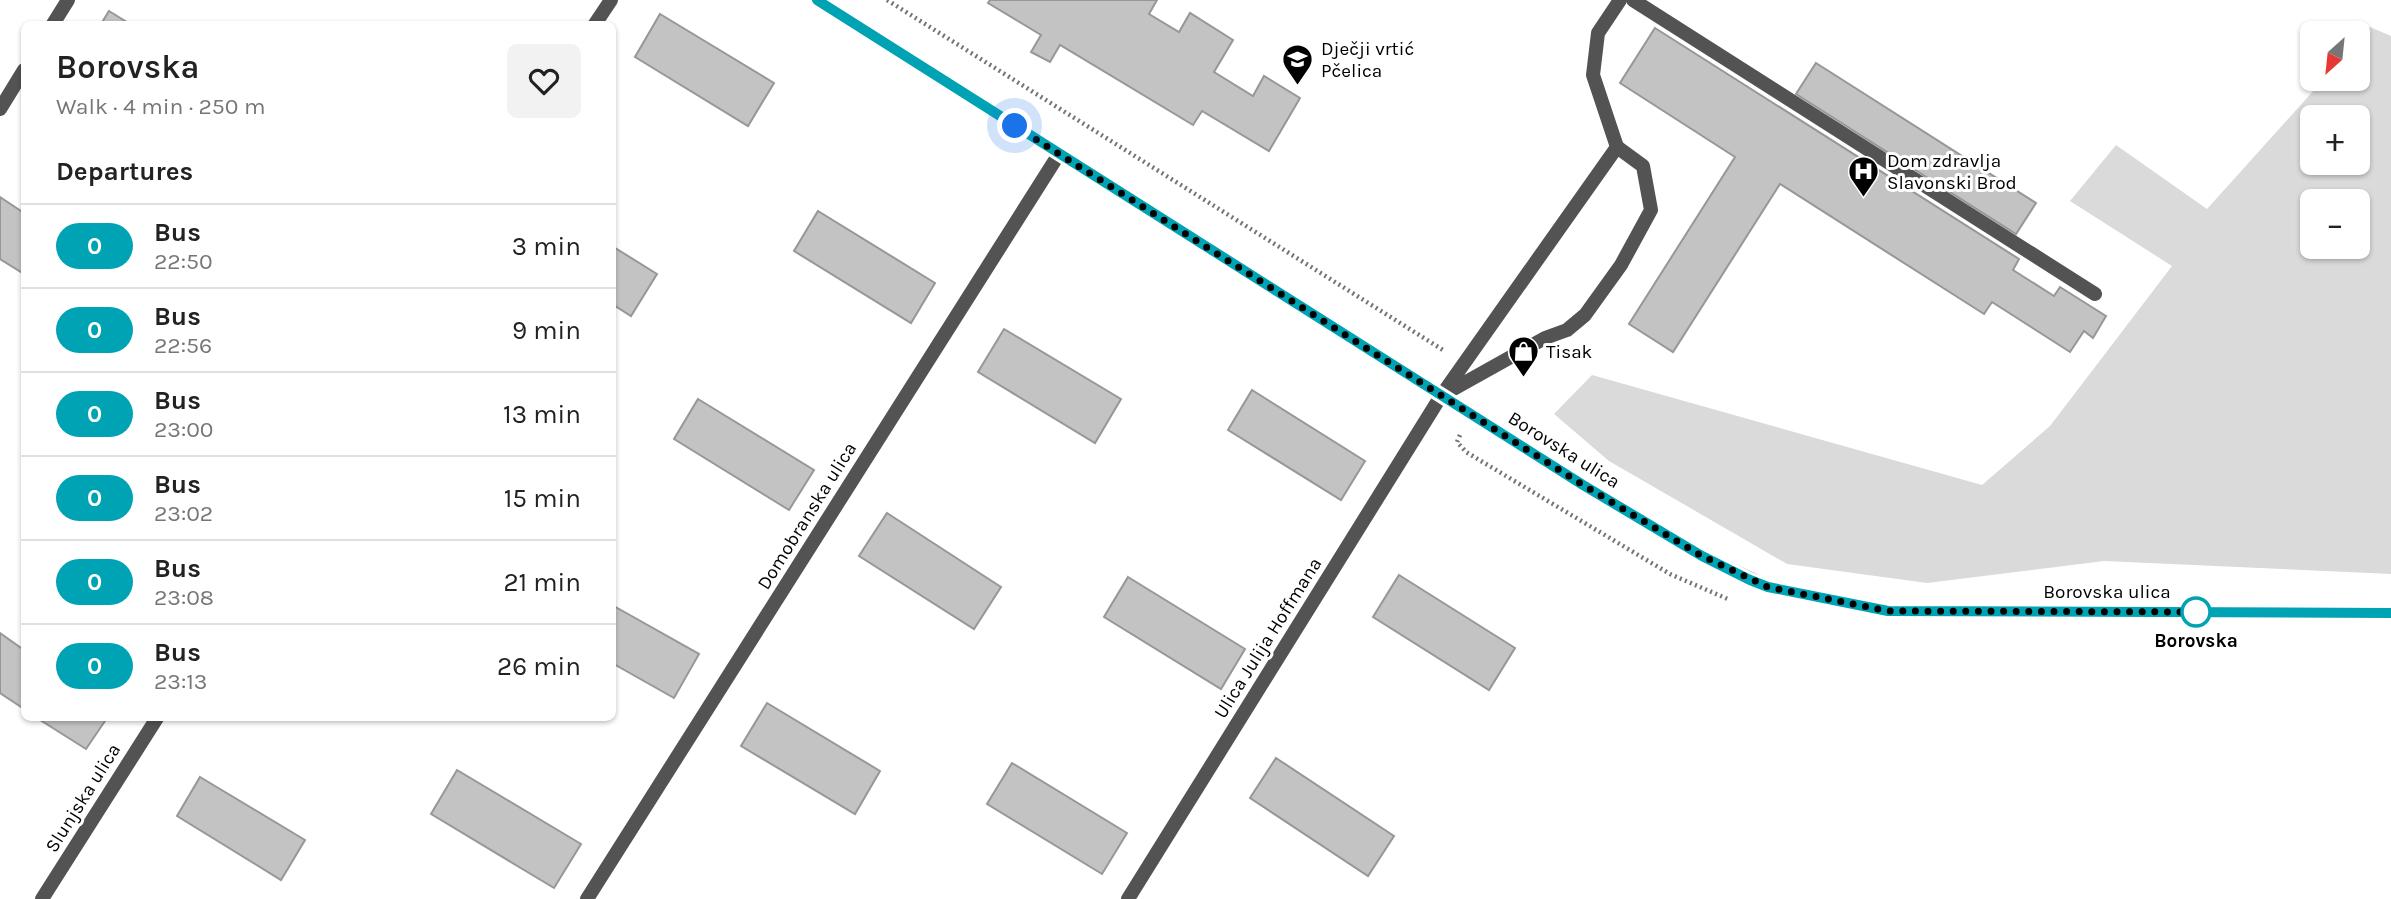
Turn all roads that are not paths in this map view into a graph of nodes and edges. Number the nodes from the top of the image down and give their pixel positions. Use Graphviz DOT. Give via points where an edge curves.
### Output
graph roads {
  1 [pos="68,0"];
  2 [pos="611,0"];
  3 [pos="817,0"];
  4 [pos="1620,0"];
  5 [pos="1640,2"];
  6 [pos="55,21"];
  7 [pos="597,21"];
  8 [pos="21,75"];
  9 [pos="0,109"];
  10 [pos="1617,147"];
  11 [pos="1059,154"];
  12 [pos="2095,294"];
  13 [pos="1441,396"];
  14 [pos="2391,613"];
  15 [pos="155,721"];
  16 [pos="42,899"];
  17 [pos="587,899"];
  18 [pos="1128,899"];
  1 -- 6 [label="street"];
  2 -- 7 [label="street"];
  3 -- 11 [label="street, Borovska ulica"];
  4 -- 10 [label="street" via="1598,33 1594,75"];
  5 -- 12 [label="street"];
  8 -- 9 [label="street"];
  10 -- 13 [label="street, Ulica Julija Hoffmana"];
  10 -- 13 [label="street" via="1643,166 1651,210 1621,265 1585,316"];
  11 -- 13 [label="street, Borovska ulica"];
  11 -- 17 [label="street, Domobranska ulica"];
  13 -- 14 [label="street, Borovska ulica" via="1702,556 1780,590 1888,611"];
  13 -- 18 [label="street, Ulica Julija Hoffmana"];
  15 -- 16 [label="street, Slunjska ulica"];
}
